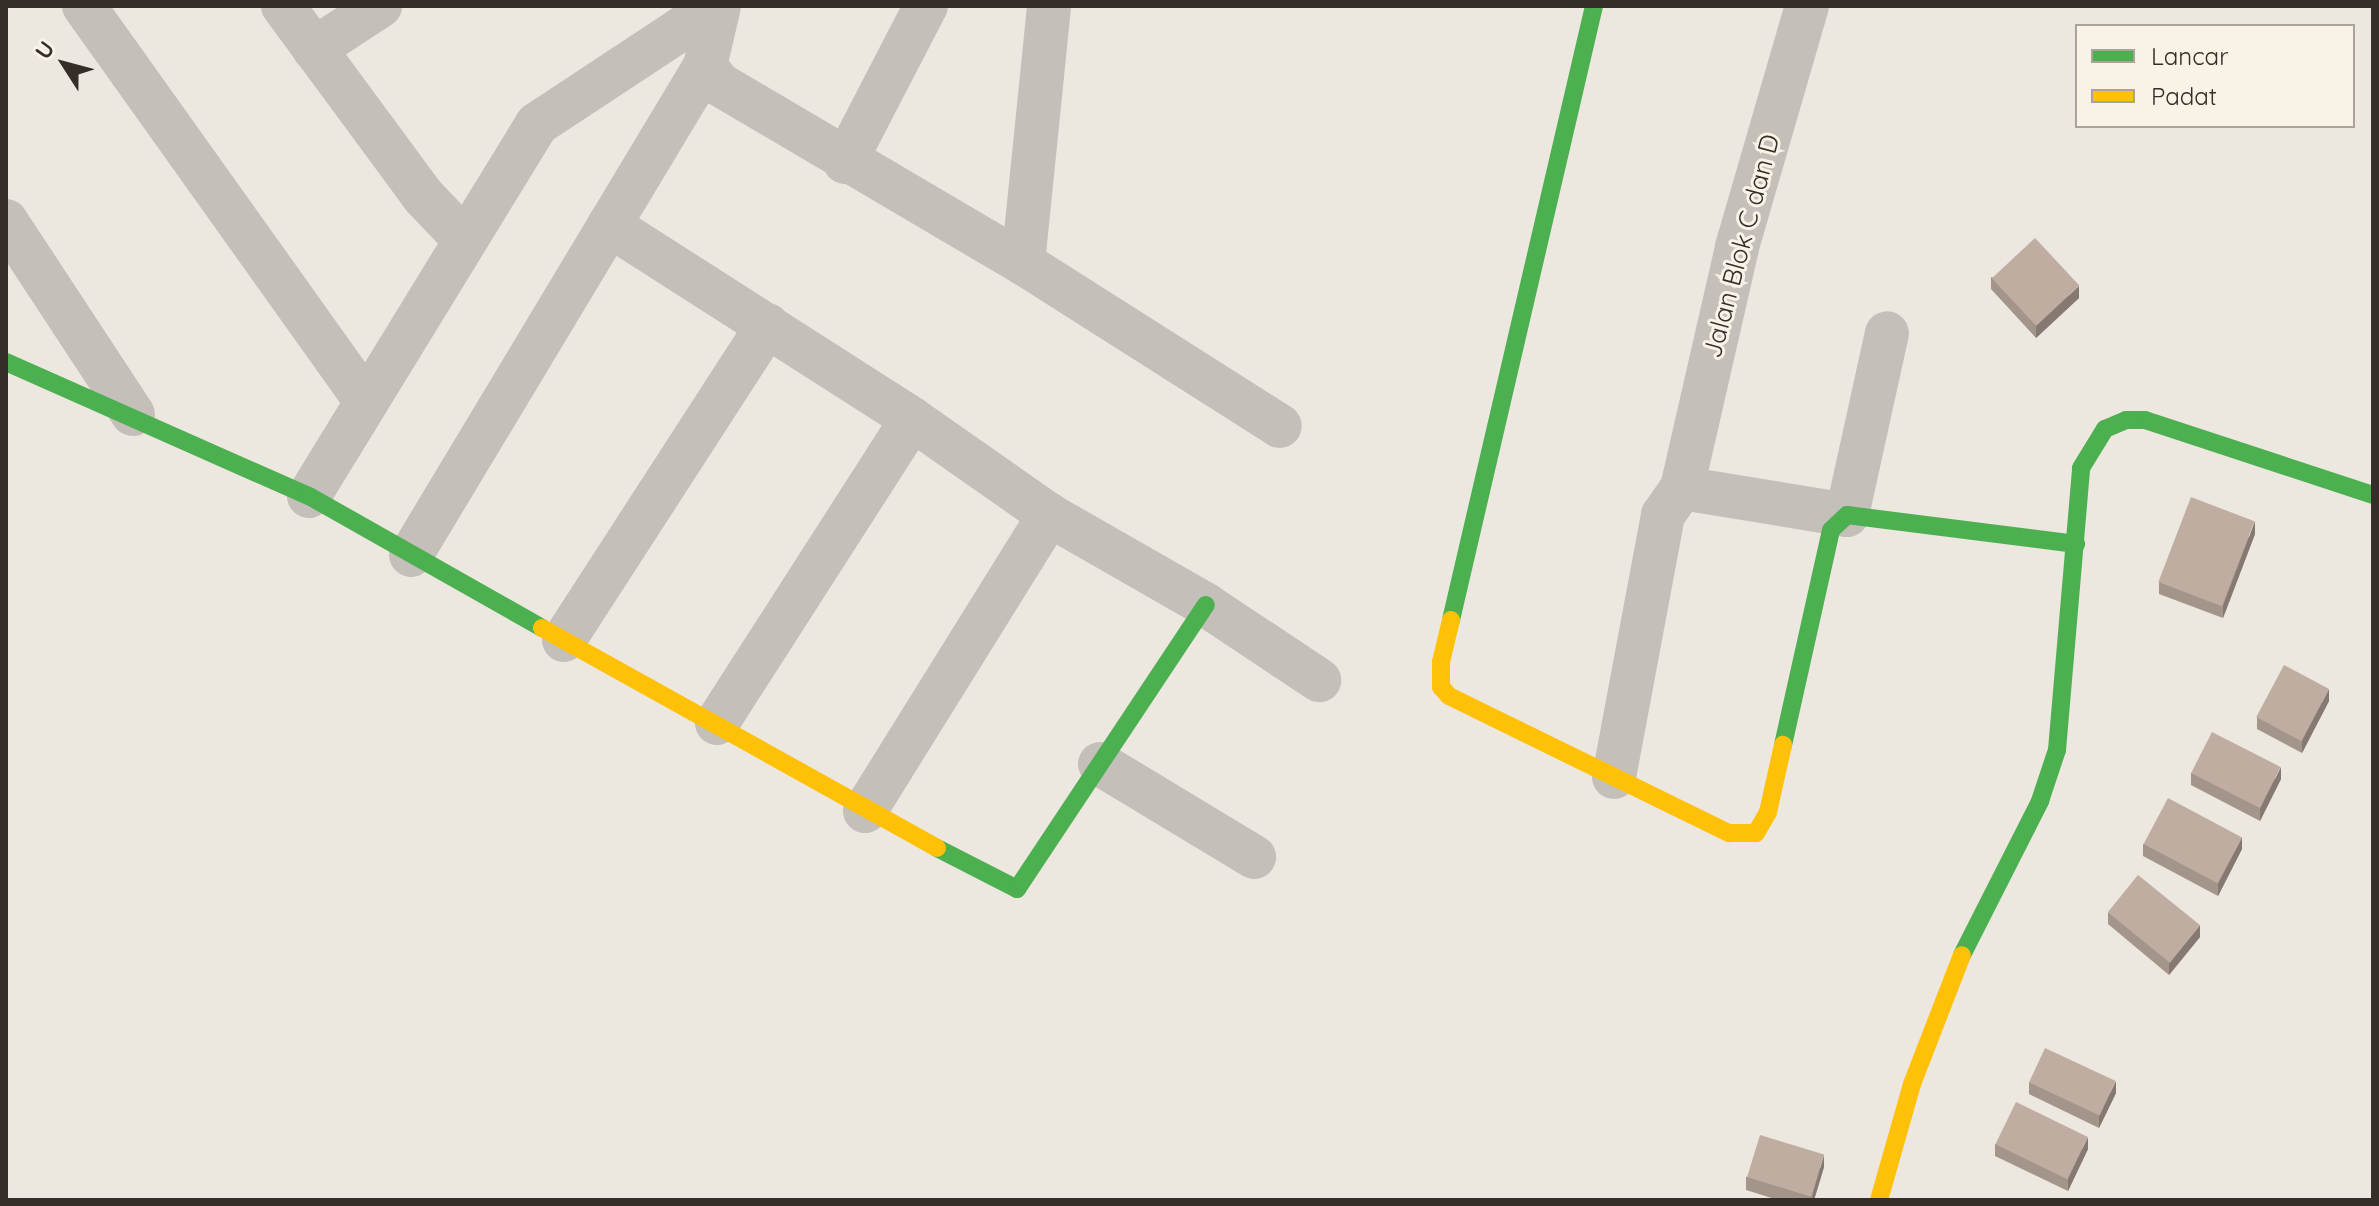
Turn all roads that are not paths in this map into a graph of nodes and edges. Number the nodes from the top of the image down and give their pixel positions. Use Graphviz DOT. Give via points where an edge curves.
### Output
graph roads {
  1 [pos="84,6"];
  2 [pos="283,6"];
  3 [pos="380,6"];
  4 [pos="718,6"];
  5 [pos="926,6"];
  6 [pos="1049,6"];
  7 [pos="1594,6"];
  8 [pos="1807,6"];
  9 [pos="314,49"];
  10 [pos="705,66"];
  11 [pos="845,162"];
  12 [pos="6,221"];
  13 [pos="609,225"];
  14 [pos="465,240"];
  15 [pos="1023,263"];
  16 [pos="768,325"];
  17 [pos="1887,333"];
  18 [pos="6,362"];
  19 [pos="366,402"];
  20 [pos="133,414"];
  21 [pos="912,419"];
  22 [pos="1280,426"];
  23 [pos="1682,488"];
  24 [pos="2373,495"];
  25 [pos="309,496"];
  26 [pos="1049,515"];
  27 [pos="1847,515"];
  28 [pos="2076,544"];
  29 [pos="411,555"];
  30 [pos="1206,605"];
  31 [pos="564,640"];
  32 [pos="1319,680"];
  33 [pos="717,723"];
  34 [pos="1100,764"];
  35 [pos="1614,777"];
  36 [pos="865,811"];
  37 [pos="1254,857"];
  38 [pos="1879,1200"];
  1 -- 19 [label="street"];
  2 -- 9 [label="street"];
  3 -- 9 [label="street"];
  4 -- 10 [label="street"];
  4 -- 14 [label="street" via="537,124"];
  5 -- 11 [label="street"];
  6 -- 15 [label="street"];
  7 -- 35 [label="street" via="1444,647 1441,687 1449,696"];
  8 -- 23 [label="street, Jalan Blok C dan D" via="1737,247"];
  9 -- 14 [label="street" via="424,197"];
  10 -- 11 [label="street" via="719,84"];
  10 -- 13 [label="street"];
  11 -- 15 [label="street"];
  12 -- 20 [label="street"];
  13 -- 16 [label="street"];
  13 -- 29 [label="street"];
  14 -- 19 [label="street"];
  15 -- 22 [label="street"];
  16 -- 21 [label="street"];
  16 -- 31 [label="street"];
  17 -- 27 [label="street"];
  18 -- 20 [label="street"];
  19 -- 25 [label="street"];
  20 -- 25 [label="street"];
  21 -- 26 [label="street"];
  21 -- 33 [label="street"];
  23 -- 27 [label="street"];
  23 -- 35 [label="street, Jalan Blok C dan D" via="1663,515"];
  24 -- 28 [label="street" via="2145,420 2126,420 2105,429 2081,468"];
  25 -- 29 [label="street"];
  26 -- 30 [label="street"];
  26 -- 36 [label="street"];
  27 -- 28 [label="street"];
  27 -- 35 [label="street" via="1831,530 1768,812 1756,833 1729,833"];
  28 -- 38 [label="street" via="2057,750 2040,801 1975,922 1912,1084"];
  29 -- 31 [label="street"];
  30 -- 32 [label="street"];
  30 -- 34 [label="street"];
  31 -- 33 [label="street"];
  33 -- 36 [label="street"];
  34 -- 36 [label="street" via="1017,889"];
  34 -- 37 [label="street"];
}
